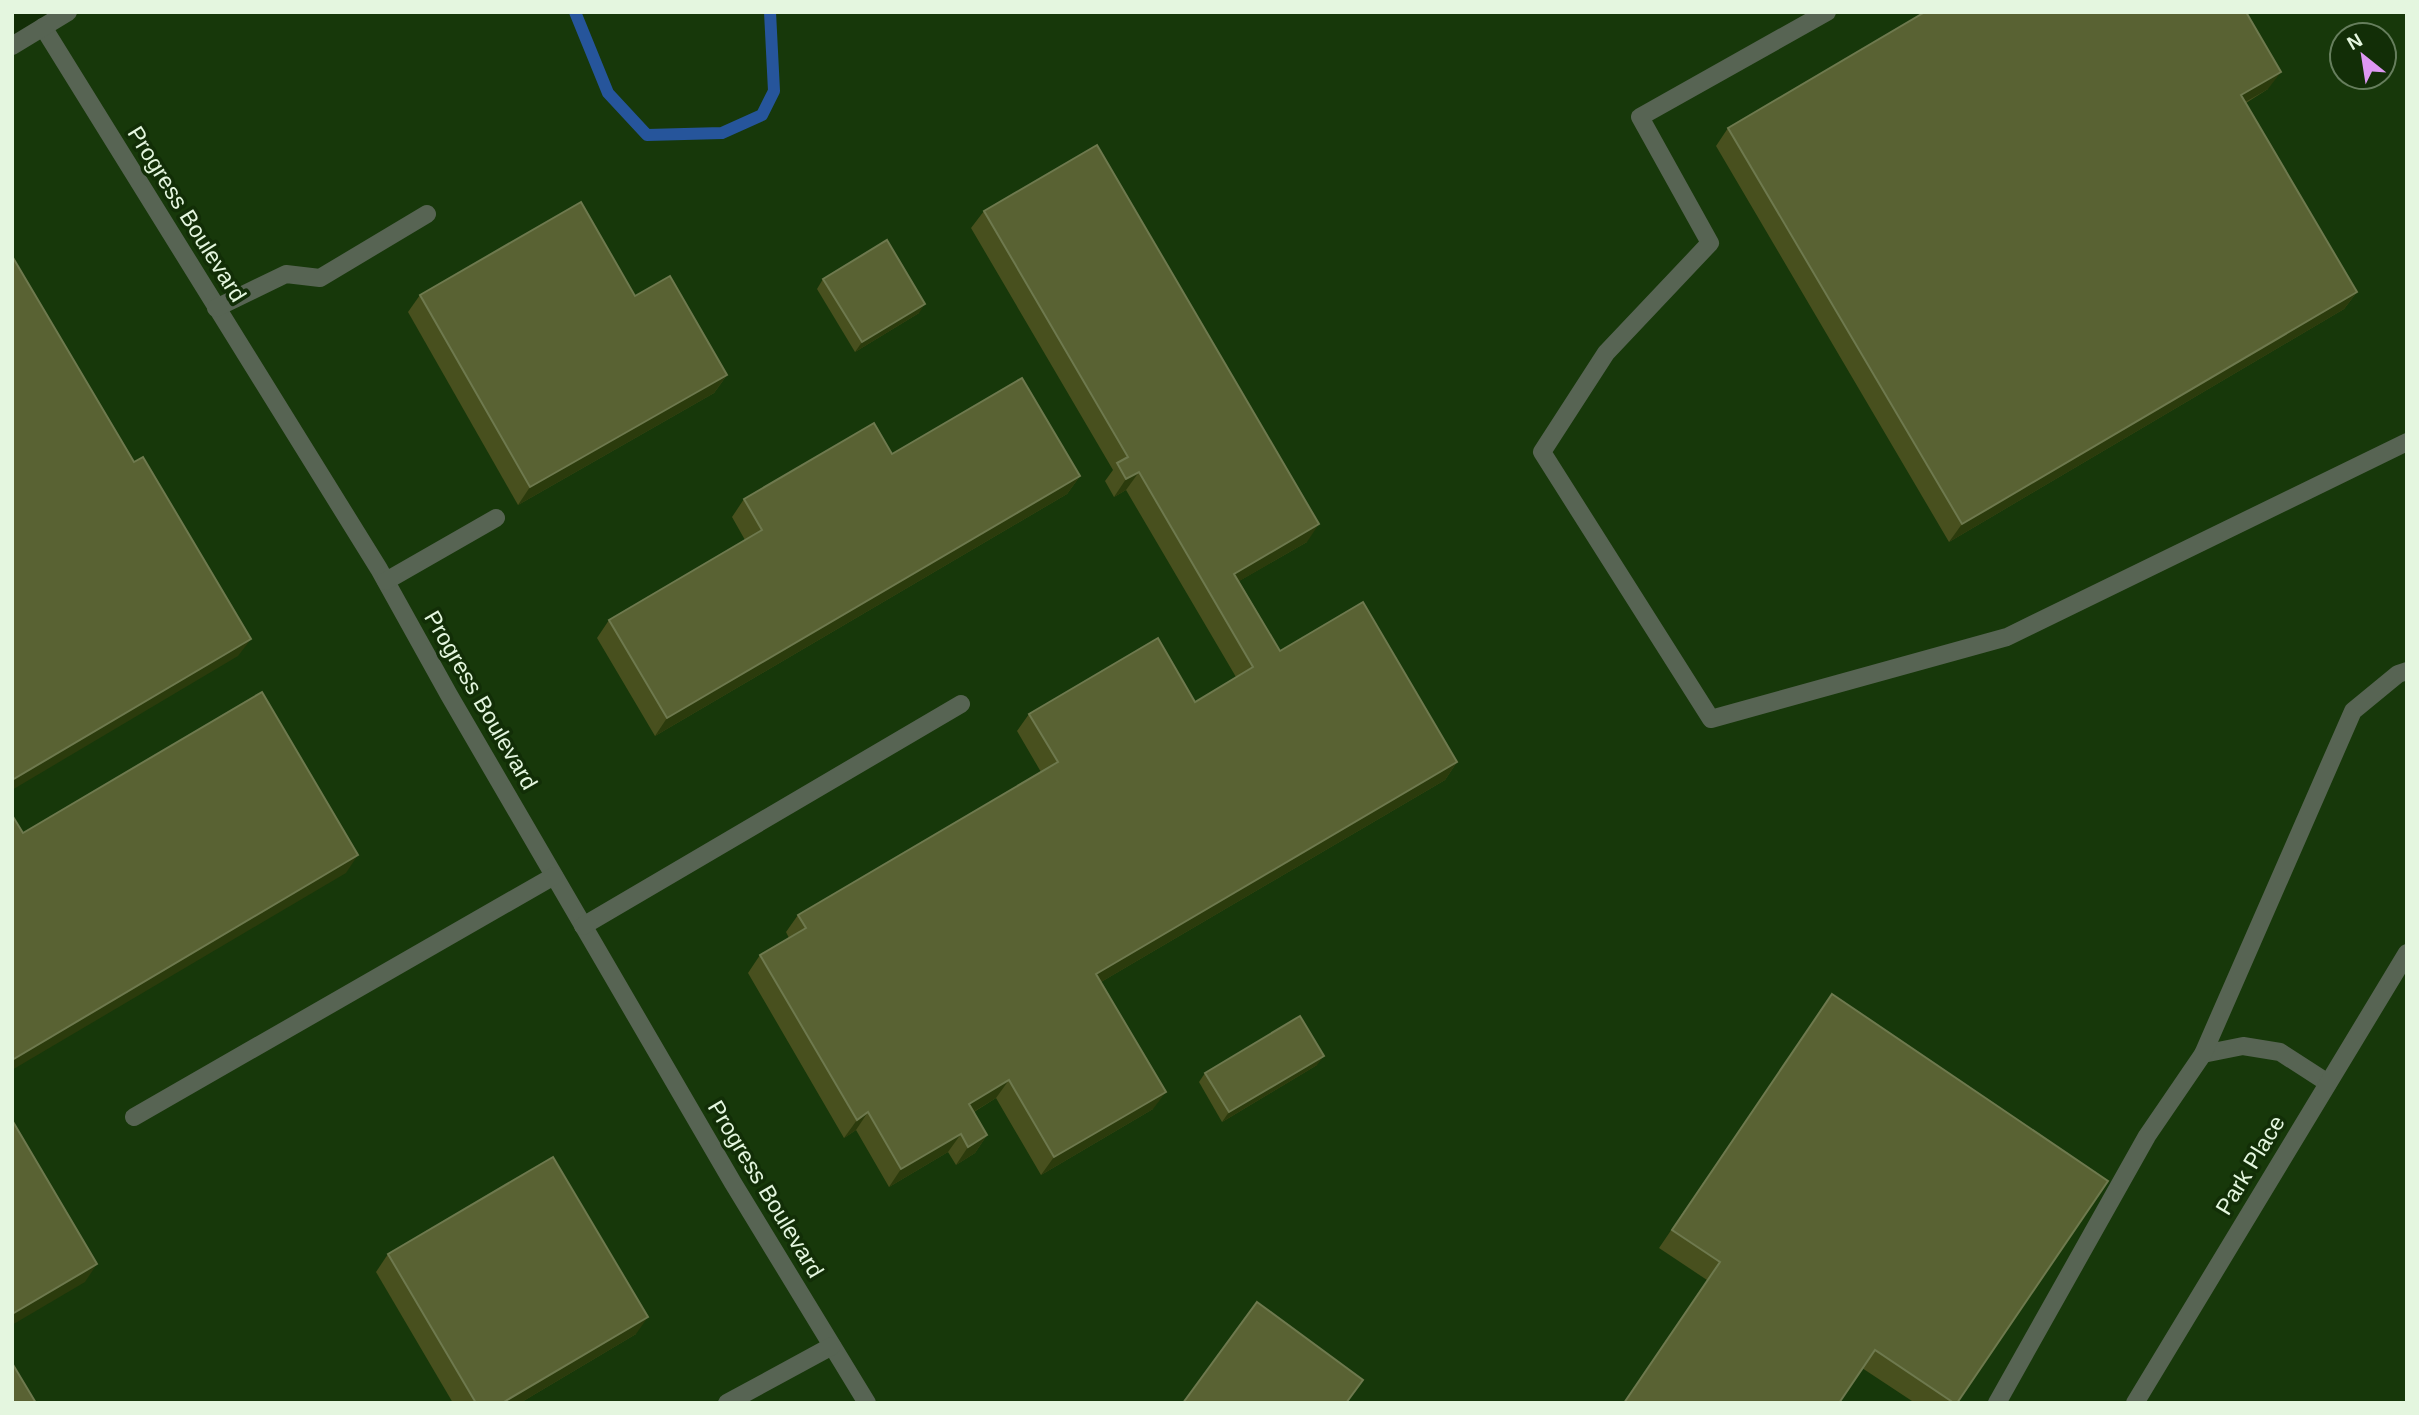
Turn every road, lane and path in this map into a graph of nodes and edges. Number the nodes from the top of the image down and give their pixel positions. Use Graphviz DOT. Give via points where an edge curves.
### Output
graph roads {
  1 [pos="68,12"];
  2 [pos="1827,12"];
  3 [pos="43,27"];
  4 [pos="12,46"];
  5 [pos="426,214"];
  6 [pos="216,308"];
  7 [pos="2407,442"];
  8 [pos="496,518"];
  9 [pos="386,581"];
  10 [pos="2407,671"];
  11 [pos="961,704"];
  12 [pos="554,876"];
  13 [pos="583,926"];
  14 [pos="2407,953"];
  15 [pos="2203,1054"];
  16 [pos="2328,1083"];
  17 [pos="134,1117"];
  18 [pos="832,1346"];
  19 [pos="727,1403"];
  20 [pos="867,1403"];
  21 [pos="1997,1403"];
  22 [pos="2136,1403"];
  1 -- 3 [label="street"];
  2 -- 7 [label="street" via="1640,117 1710,243 1606,353 1542,452 1711,719 2007,637"];
  3 -- 4 [label="street"];
  3 -- 6 [label="street, Progress Boulevard"];
  5 -- 6 [label="street" via="320,278 286,274"];
  6 -- 9 [label="street, Progress Boulevard"];
  8 -- 9 [label="street"];
  9 -- 12 [label="street, Progress Boulevard"];
  10 -- 15 [label="street" via="2353,711"];
  11 -- 13 [label="street"];
  12 -- 13 [label="street, Progress Boulevard"];
  12 -- 17 [label="street"];
  13 -- 18 [label="street, Progress Boulevard"];
  14 -- 16 [label="street, Park Place"];
  15 -- 16 [label="street" via="2244,1046 2280,1052"];
  15 -- 21 [label="street" via="2147,1136"];
  16 -- 22 [label="street, Park Place"];
  18 -- 19 [label="street"];
  18 -- 20 [label="street, Progress Boulevard"];
}
